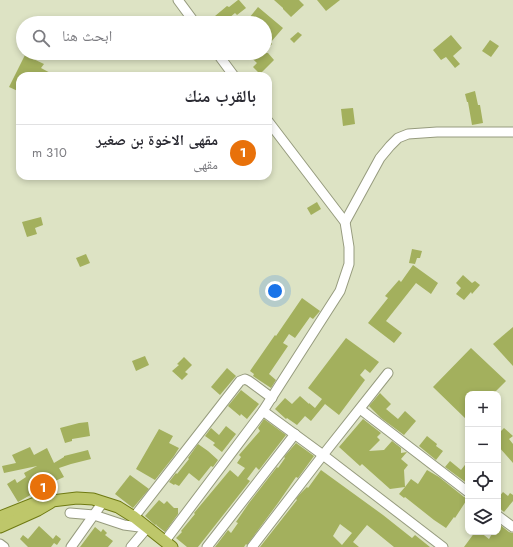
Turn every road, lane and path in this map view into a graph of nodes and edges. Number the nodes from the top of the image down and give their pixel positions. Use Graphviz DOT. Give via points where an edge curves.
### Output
graph roads {
  1 [pos="178,0"];
  2 [pos="190,16"];
  3 [pos="222,60"];
  4 [pos="231,72"];
  5 [pos="272,126"];
  6 [pos="513,132"];
  7 [pos="344,222"];
  8 [pos="388,373"];
  9 [pos="272,398"];
  10 [pos="360,409"];
  11 [pos="263,411"];
  12 [pos="294,434"];
  13 [pos="323,455"];
  14 [pos="465,490"];
  15 [pos="54,501"];
  16 [pos="103,502"];
  17 [pos="70,512"];
  18 [pos="94,515"];
  19 [pos="0,517"];
  20 [pos="134,517"];
  21 [pos="501,518"];
  22 [pos="0,527"];
  23 [pos="513,527"];
  24 [pos="148,528"];
  25 [pos="0,544"];
  26 [pos="168,544"];
  27 [pos="4,547"];
  28 [pos="71,547"];
  29 [pos="131,547"];
  30 [pos="207,547"];
  31 [pos="252,547"];
  32 [pos="443,547"];
  1 -- 2 [label="street"];
  3 -- 4 [label="street"];
  5 -- 7 [label="street"];
  6 -- 7 [label="street" via="437,132 408,134 398,138 380,158"];
  7 -- 9 [label="street" via="349,247 349,264 340,291"];
  8 -- 10 [label="street"];
  9 -- 11 [label="street"];
  9 -- 20 [label="street" via="249,381 240,381"];
  10 -- 13 [label="street"];
  10 -- 14 [label="street"];
  11 -- 12 [label="street"];
  11 -- 26 [label="street"];
  12 -- 13 [label="street"];
  12 -- 30 [label="street"];
  13 -- 31 [label="street"];
  13 -- 32 [label="street"];
  15 -- 16 [label="main road" via="77,498"];
  15 -- 19 [label="main road" via="34,503"];
  15 -- 22 [label="main road"];
  16 -- 18 [label="street"];
  16 -- 20 [label="main road" via="118,507"];
  17 -- 18 [label="street"];
  18 -- 24 [label="street" via="124,525"];
  18 -- 28 [label="street"];
  20 -- 24 [label="main road"];
  21 -- 23 [label="street"];
  24 -- 26 [label="main road"];
  24 -- 29 [label="street"];
  25 -- 27 [label="street"];
}
